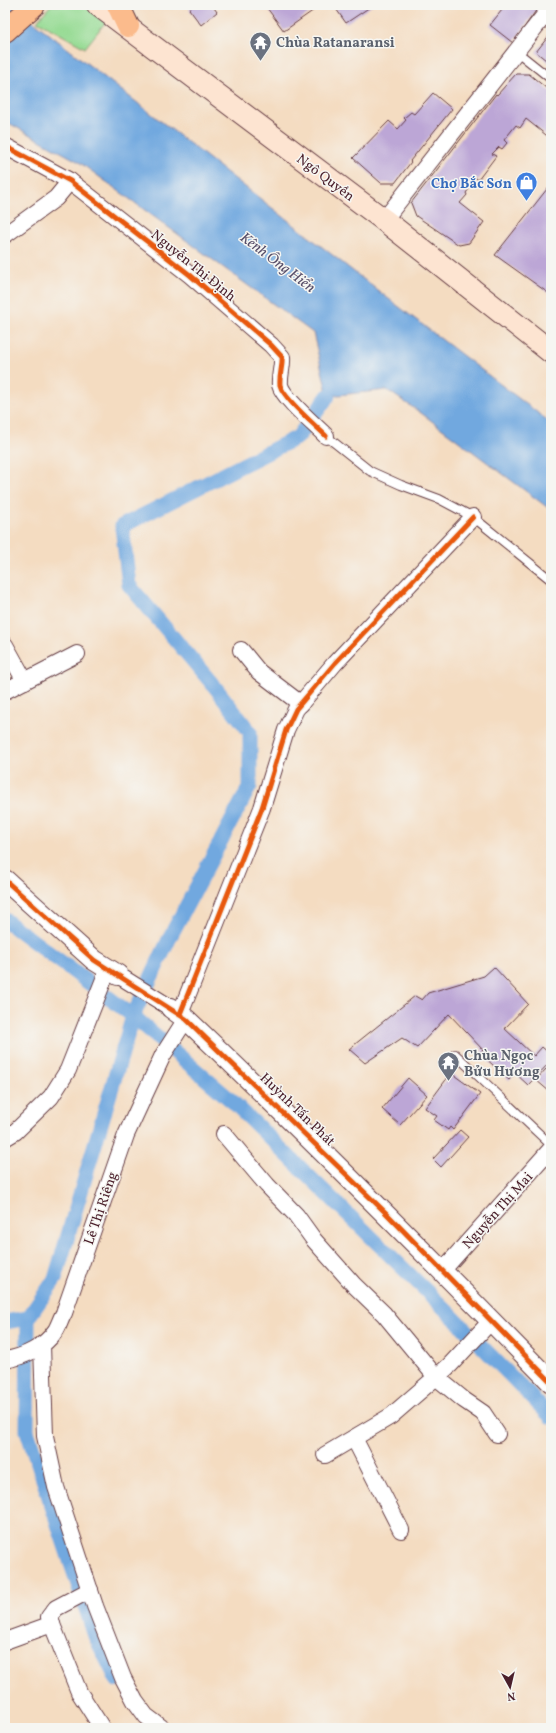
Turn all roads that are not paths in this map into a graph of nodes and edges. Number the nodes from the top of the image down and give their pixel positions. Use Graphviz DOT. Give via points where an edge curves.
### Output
graph roads {
  1 [pos="34,5"];
  2 [pos="98,5"];
  3 [pos="118,5"];
  4 [pos="551,7"];
  5 [pos="128,26"];
  6 [pos="5,31"];
  7 [pos="516,51"];
  8 [pos="551,79"];
  9 [pos="5,146"];
  10 [pos="70,181"];
  11 [pos="384,220"];
  12 [pos="5,235"];
  13 [pos="551,352"];
  14 [pos="326,436"];
  15 [pos="473,517"];
  16 [pos="551,580"];
  17 [pos="5,645"];
  18 [pos="241,650"];
  19 [pos="77,654"];
  20 [pos="25,681"];
  21 [pos="5,691"];
  22 [pos="300,704"];
  23 [pos="5,880"];
  24 [pos="110,976"];
  25 [pos="179,1017"];
  26 [pos="455,1054"];
  27 [pos="224,1134"];
  28 [pos="5,1138"];
  29 [pos="551,1145"];
  30 [pos="551,1149"];
  31 [pos="442,1270"];
  32 [pos="485,1328"];
  33 [pos="42,1345"];
  34 [pos="7,1359"];
  35 [pos="436,1377"];
  36 [pos="551,1382"];
  37 [pos="497,1434"];
  38 [pos="354,1438"];
  39 [pos="325,1455"];
  40 [pos="401,1530"];
  41 [pos="87,1592"];
  42 [pos="52,1624"];
  43 [pos="5,1641"];
  44 [pos="102,1728"];
  45 [pos="162,1728"];
  1 -- 6 [label="main road"];
  2 -- 5 [label="main road, Ngô Quyền"];
  3 -- 5 [label="main road"];
  4 -- 7 [label="street"];
  5 -- 11 [label="main road, Ngô Quyền"];
  7 -- 8 [label="lane"];
  7 -- 11 [label="street"];
  9 -- 10 [label="street, Nguyễn Thị Định"];
  10 -- 12 [label="street" via="56,198"];
  10 -- 14 [label="street, Nguyễn Thị Định" via="190,275 280,353 281,386 296,407"];
  11 -- 13 [label="main road, Ngô Quyền"];
  14 -- 15 [label="lane, Nguyễn Thị Định" via="370,471 439,499"];
  15 -- 16 [label="lane, Nguyễn Thị Định"];
  15 -- 22 [label="street, Lê Thị Riêng" via="335,662"];
  17 -- 20 [label="street"];
  18 -- 22 [label="street" via="260,672"];
  19 -- 20 [label="street"];
  20 -- 21 [label="street"];
  22 -- 25 [label="street, Lê Thị Riêng" via="286,730 262,808"];
  23 -- 24 [label="street, Huỳnh Tấn Phát"];
  24 -- 25 [label="street, Huỳnh Tấn Phát"];
  24 -- 28 [label="street" via="68,1070 52,1097 15,1132"];
  25 -- 31 [label="street, Huỳnh Tấn Phát" via="288,1117"];
  25 -- 33 [label="street, Lê Thị Riêng" via="126,1135 64,1313 56,1330"];
  26 -- 29 [label="lane"];
  27 -- 35 [label="street" via="296,1215 314,1240 384,1314"];
  30 -- 31 [label="street, Nguyễn Thị Mai"];
  31 -- 32 [label="street, Huỳnh Tấn Phát"];
  32 -- 35 [label="street"];
  32 -- 36 [label="street, Huỳnh Tấn Phát"];
  33 -- 34 [label="street, Lê Thị Riêng"];
  33 -- 41 [label="street" via="45,1436 56,1487"];
  35 -- 37 [label="street" via="483,1413"];
  35 -- 38 [label="street" via="391,1416"];
  38 -- 39 [label="street"];
  38 -- 40 [label="street"];
  41 -- 42 [label="street" via="56,1608 49,1617"];
  41 -- 45 [label="street" via="132,1695 146,1716"];
  42 -- 43 [label="street"];
  42 -- 44 [label="street" via="79,1692"];
}
